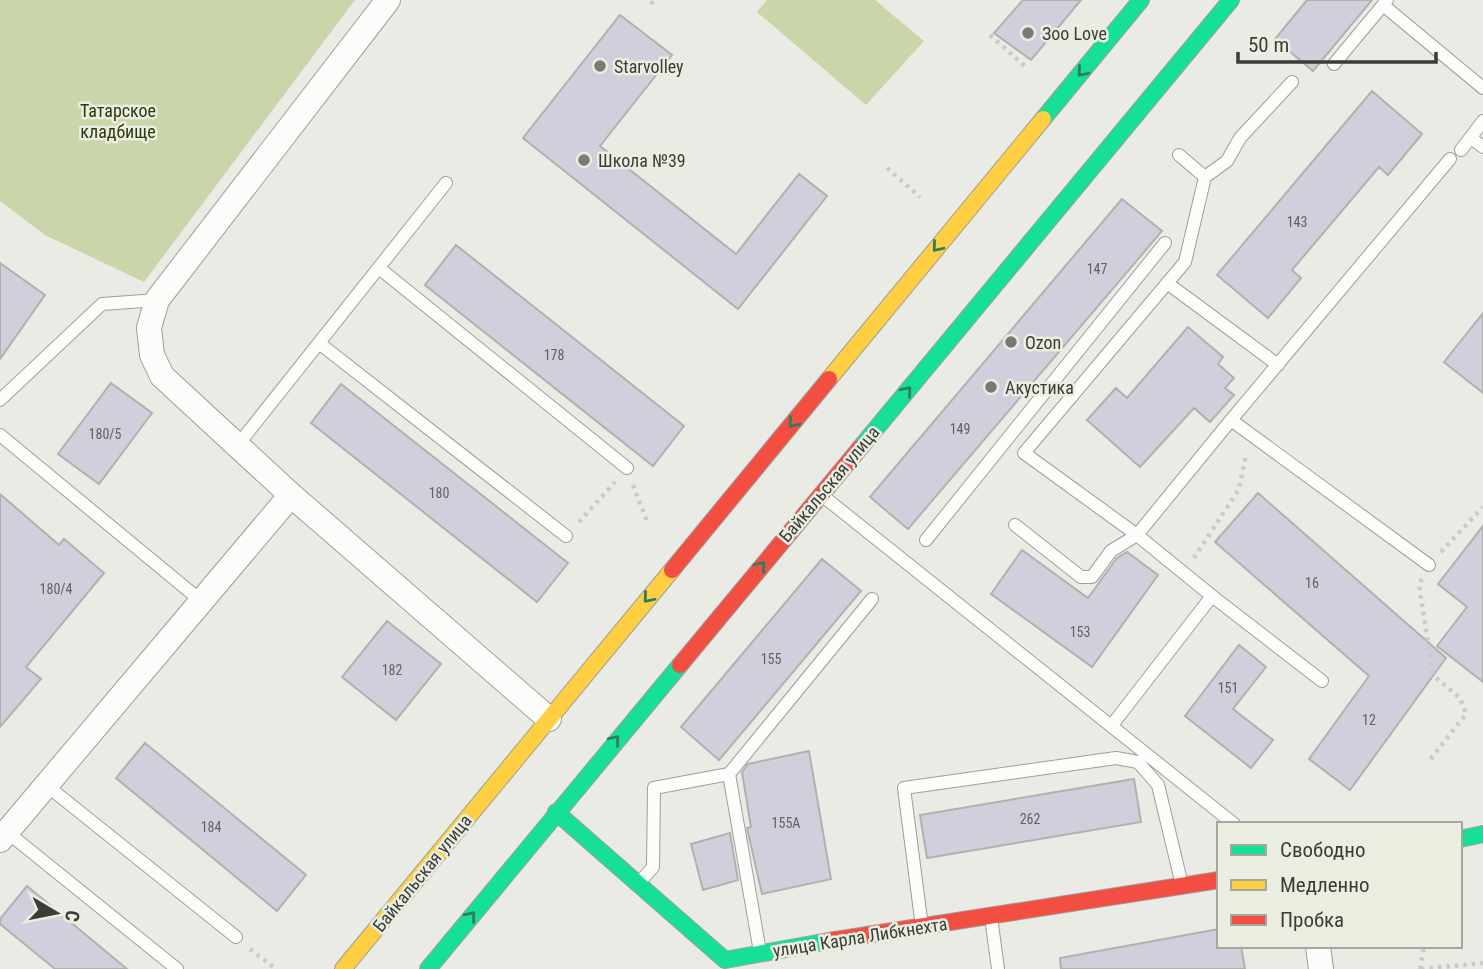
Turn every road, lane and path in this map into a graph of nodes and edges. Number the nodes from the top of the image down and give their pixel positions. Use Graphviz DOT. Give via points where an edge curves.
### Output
graph roads {
  1 [pos="387,0"];
  2 [pos="1141,0"];
  3 [pos="1231,0"];
  4 [pos="1385,2"];
  5 [pos="990,36"];
  6 [pos="1334,64"];
  7 [pos="1027,68"];
  8 [pos="1292,82"];
  9 [pos="1483,88"];
  10 [pos="1483,121"];
  11 [pos="1471,138"];
  12 [pos="1483,147"];
  13 [pos="1461,150"];
  14 [pos="1179,155"];
  15 [pos="1450,159"];
  16 [pos="887,168"];
  17 [pos="1205,177"];
  18 [pos="446,183"];
  19 [pos="920,197"];
  20 [pos="1165,243"];
  21 [pos="379,268"];
  22 [pos="1167,283"];
  23 [pos="157,300"];
  24 [pos="1108,313"];
  25 [pos="1129,328"];
  26 [pos="319,343"];
  27 [pos="1278,365"];
  28 [pos="0,400"];
  29 [pos="1231,420"];
  30 [pos="1251,434"];
  31 [pos="0,435"];
  32 [pos="237,446"];
  33 [pos="627,468"];
  34 [pos="821,494"];
  35 [pos="291,495"];
  36 [pos="1483,507"];
  37 [pos="648,524"];
  38 [pos="1015,525"];
  39 [pos="1137,535"];
  40 [pos="566,536"];
  41 [pos="926,540"];
  42 [pos="1429,565"];
  43 [pos="1185,574"];
  44 [pos="1212,596"];
  45 [pos="200,600"];
  46 [pos="872,600"];
  47 [pos="1322,681"];
  48 [pos="548,719"];
  49 [pos="1112,725"];
  50 [pos="1429,761"];
  51 [pos="729,774"];
  52 [pos="46,785"];
  53 [pos="556,812"];
  54 [pos="1232,822"];
  55 [pos="1483,835"];
  56 [pos="4,836"];
  57 [pos="1462,839"];
  58 [pos="1217,880"];
  59 [pos="639,883"];
  60 [pos="1182,886"];
  61 [pos="991,916"];
  62 [pos="922,927"];
  63 [pos="236,937"];
  64 [pos="1318,948"];
  65 [pos="1424,948"];
  66 [pos="760,952"];
  67 [pos="1483,962"];
  68 [pos="724,965"];
  69 [pos="177,969"];
  70 [pos="276,969"];
  71 [pos="343,969"];
  72 [pos="428,969"];
  73 [pos="998,969"];
  74 [pos="1321,969"];
  75 [pos="1421,969"];
  1 -- 23 [label="street"];
  2 -- 48 [label="main road, Байкальская улица, one-way"];
  34 -- 3 [label="main road, Байкальская улица, one-way"];
  4 -- 6 [label="lane"];
  4 -- 9 [label="lane"];
  5 -- 7 [label="path"];
  8 -- 17 [label="lane" via="1240,138 1227,161"];
  10 -- 11 [label="lane"];
  11 -- 12 [label="lane"];
  11 -- 13 [label="lane"];
  14 -- 17 [label="lane"];
  15 -- 27 [label="lane"];
  16 -- 19 [label="path"];
  17 -- 22 [label="lane" via="1185,262"];
  18 -- 21 [label="lane"];
  20 -- 24 [label="lane"];
  21 -- 26 [label="lane"];
  21 -- 33 [label="lane"];
  22 -- 25 [label="lane"];
  22 -- 27 [label="lane"];
  23 -- 28 [label="lane" via="102,304"];
  23 -- 32 [label="street" via="149,328 152,355 162,376"];
  24 -- 25 [label="lane"];
  24 -- 41 [label="lane"];
  25 -- 39 [label="lane" via="1024,453"];
  26 -- 32 [label="lane"];
  26 -- 40 [label="lane"];
  27 -- 29 [label="lane"];
  29 -- 30 [label="lane"];
  29 -- 39 [label="lane"];
  30 -- 42 [label="lane"];
  30 -- 43 [label="path" via="1240,489"];
  31 -- 45 [label="lane"];
  32 -- 35 [label="street"];
  33 -- 37 [label="path"];
  33 -- 40 [label="path"];
  34 -- 49 [label="lane"];
  53 -- 34 [label="main road, Байкальская улица, one-way"];
  35 -- 45 [label="street"];
  35 -- 48 [label="street"];
  36 -- 42 [label="path"];
  38 -- 39 [label="lane" via="1081,577 1092,577 1111,551"];
  39 -- 43 [label="lane"];
  42 -- 50 [label="path" via="1419,585 1433,675 1460,698 1466,713"];
  43 -- 44 [label="lane"];
  44 -- 47 [label="lane"];
  44 -- 49 [label="lane"];
  45 -- 52 [label="street"];
  46 -- 51 [label="lane"];
  48 -- 71 [label="main road, Байкальская улица"];
  49 -- 54 [label="lane"];
  51 -- 59 [label="lane" via="654,788 653,867"];
  51 -- 66 [label="lane"];
  52 -- 56 [label="street"];
  52 -- 63 [label="lane"];
  53 -- 59 [label="main road, улица Карла Либкнехта"];
  72 -- 53 [label="main road, Байкальская улица, one-way"];
  55 -- 57 [label="main road"];
  56 -- 69 [label="lane"];
  58 -- 60 [label="main road, улица Карла Либкнехта"];
  59 -- 68 [label="main road, улица Карла Либкнехта"];
  60 -- 61 [label="main road, улица Карла Либкнехта"];
  60 -- 62 [label="lane" via="1158,785 1138,762 1116,758 904,788"];
  61 -- 62 [label="main road, улица Карла Либкнехта"];
  61 -- 73 [label="lane"];
  62 -- 66 [label="main road, улица Карла Либкнехта"];
  63 -- 70 [label="path"];
  64 -- 74 [label="street"];
  65 -- 75 [label="path"];
  66 -- 68 [label="main road, улица Карла Либкнехта"];
  67 -- 75 [label="path"];
}
